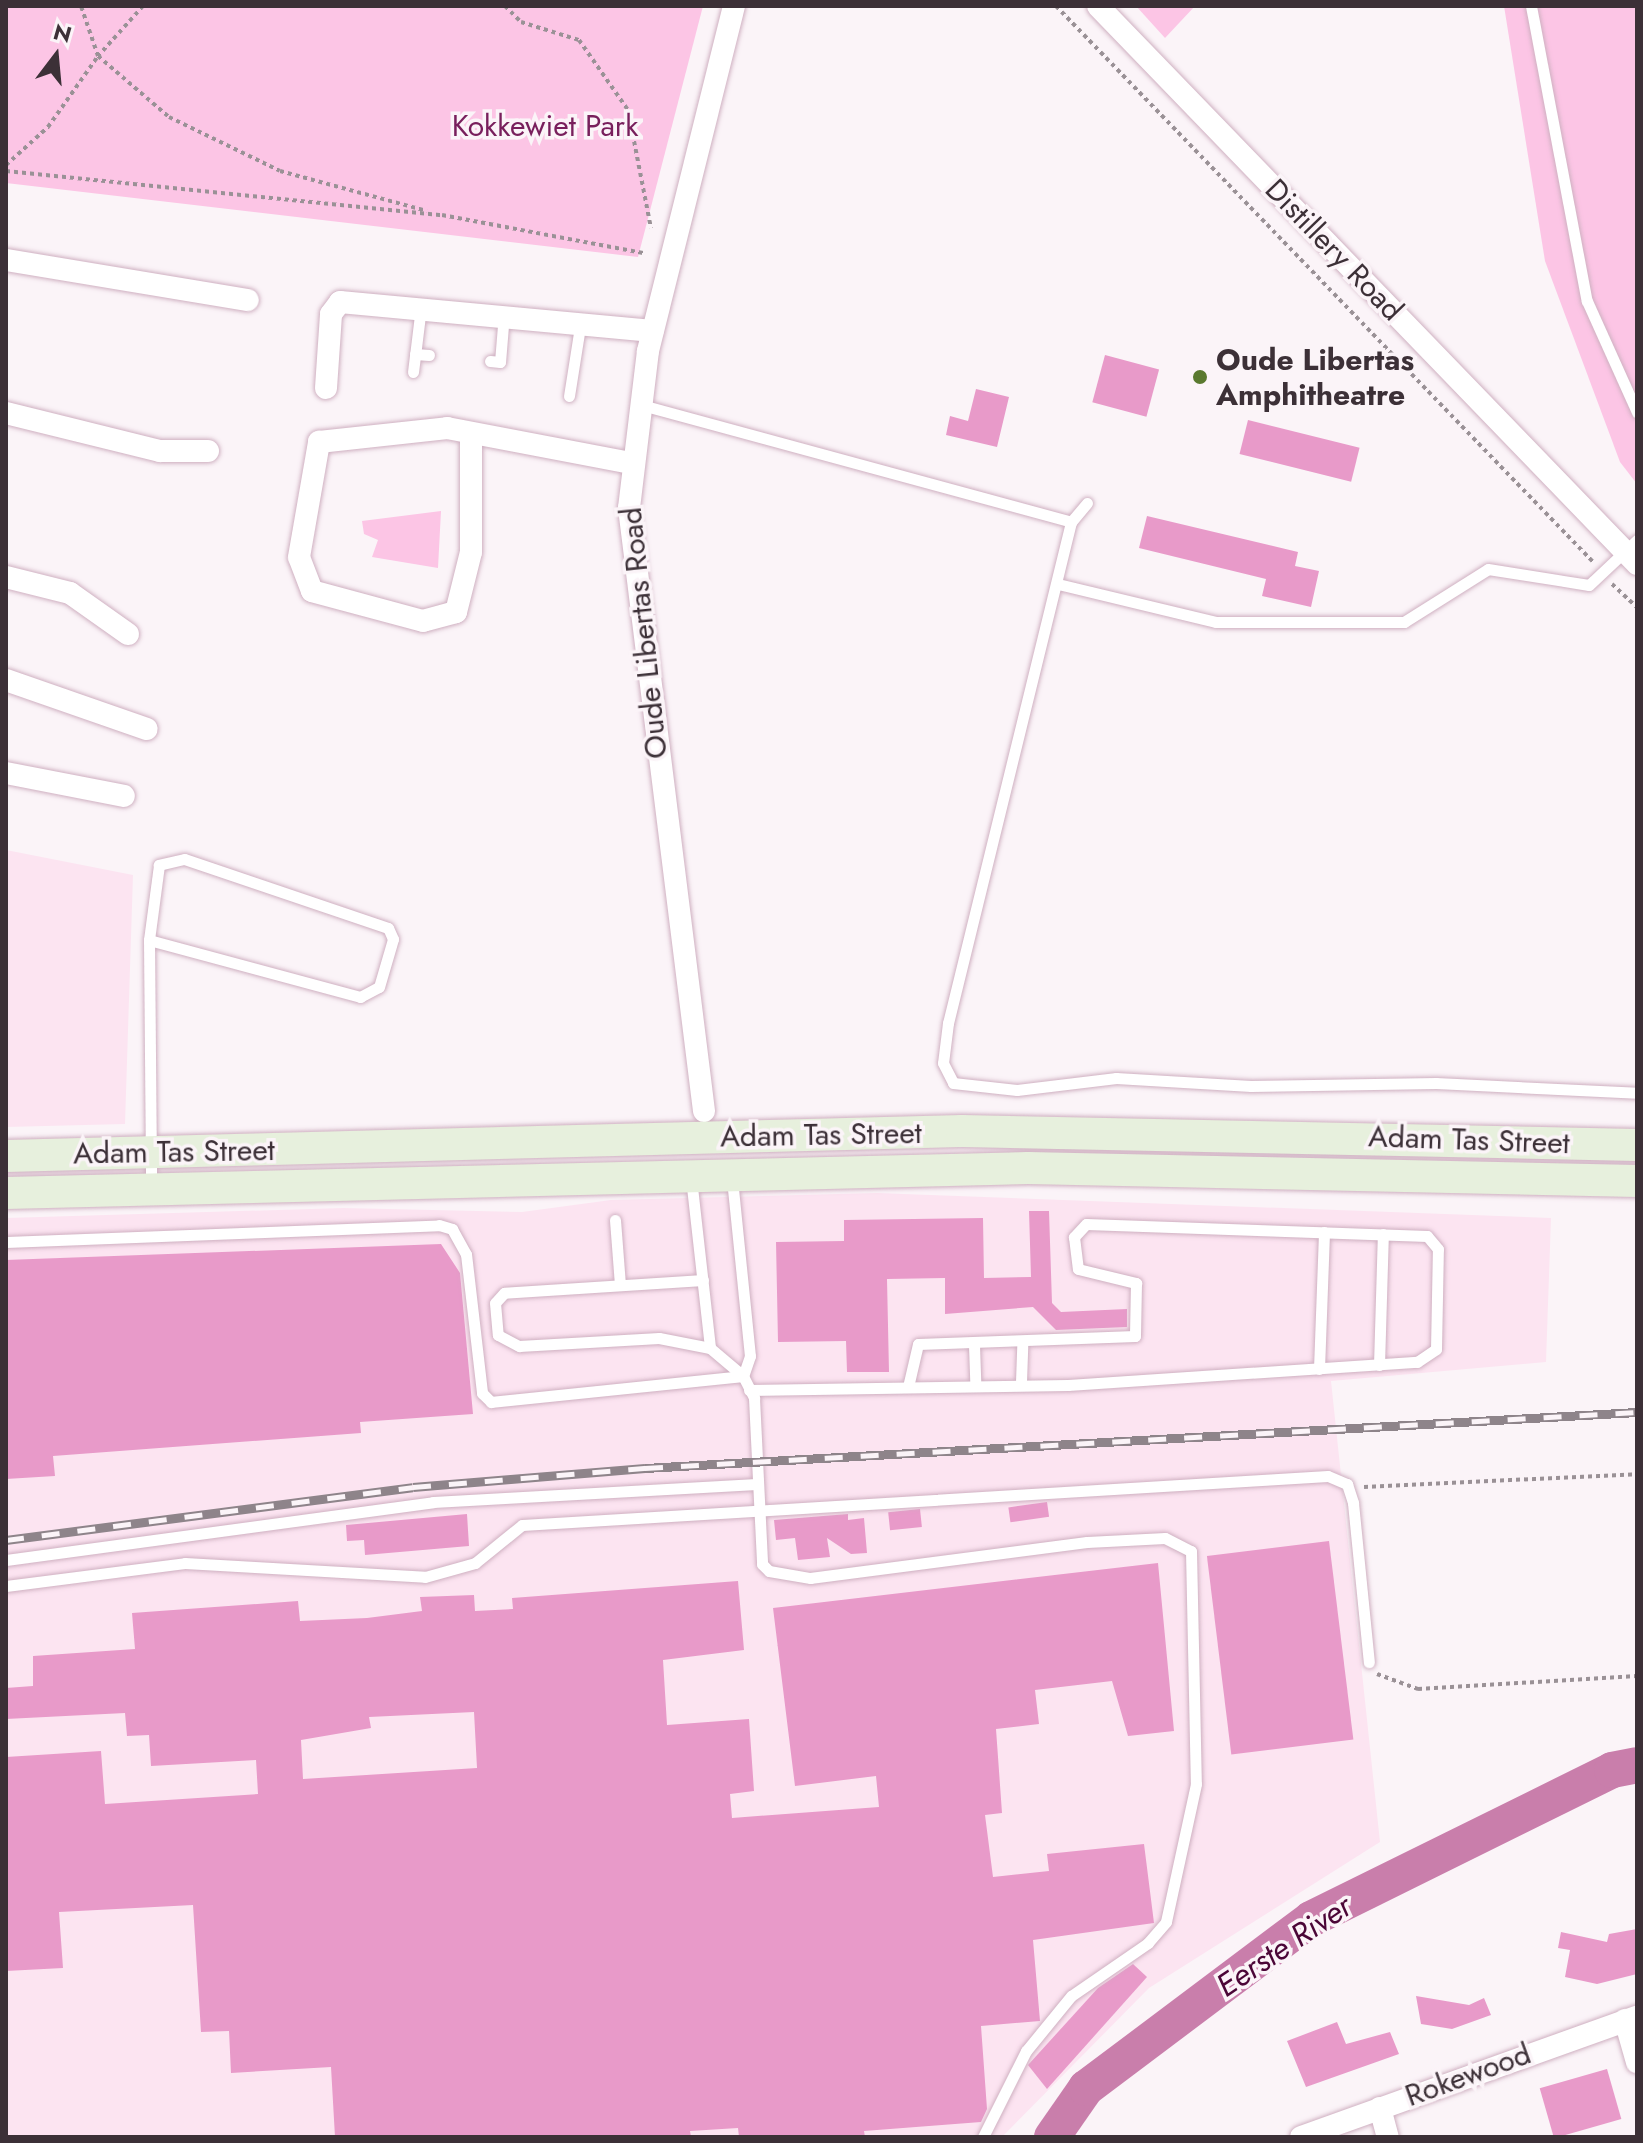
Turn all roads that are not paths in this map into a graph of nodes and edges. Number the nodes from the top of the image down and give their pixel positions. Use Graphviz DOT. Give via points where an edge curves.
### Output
graph roads {
  1 [pos="734,6"];
  2 [pos="1098,6"];
  3 [pos="1531,6"];
  4 [pos="6,260"];
  5 [pos="248,300"];
  6 [pos="421,306"];
  7 [pos="504,312"];
  8 [pos="582,320"];
  9 [pos="653,331"];
  10 [pos="415,354"];
  11 [pos="429,355"];
  12 [pos="490,361"];
  13 [pos="413,372"];
  14 [pos="326,388"];
  15 [pos="569,396"];
  16 [pos="638,404"];
  17 [pos="1635,404"];
  18 [pos="6,413"];
  19 [pos="471,434"];
  20 [pos="208,451"];
  21 [pos="631,463"];
  22 [pos="1087,503"];
  23 [pos="1071,522"];
  24 [pos="1633,552"];
  25 [pos="6,577"];
  26 [pos="1058,584"];
  27 [pos="128,634"];
  28 [pos="6,680"];
  29 [pos="147,729"];
  30 [pos="6,773"];
  31 [pos="124,796"];
  32 [pos="149,940"];
  33 [pos="1637,1093"];
  34 [pos="697,1125"];
  35 [pos="726,1137"];
  36 [pos="1637,1145"];
  37 [pos="150,1152"];
  38 [pos="6,1156"];
  39 [pos="731,1174"];
  40 [pos="691,1176"];
  41 [pos="1637,1181"];
  42 [pos="151,1189"];
  43 [pos="6,1193"];
  44 [pos="615,1220"];
  45 [pos="1324,1232"];
  46 [pos="1383,1234"];
  47 [pos="6,1242"];
  48 [pos="703,1280"];
  49 [pos="620,1285"];
  50 [pos="974,1345"];
  51 [pos="1022,1346"];
  52 [pos="710,1348"];
  53 [pos="1379,1365"];
  54 [pos="1319,1369"];
  55 [pos="743,1376"];
  56 [pos="1021,1382"];
  57 [pos="975,1383"];
  58 [pos="908,1387"];
  59 [pos="749,1390"];
  60 [pos="757,1484"];
  61 [pos="758,1510"];
  62 [pos="6,1560"];
  63 [pos="6,1586"];
  64 [pos="1369,1662"];
  65 [pos="1631,2018"];
  66 [pos="1637,2062"];
  67 [pos="1380,2108"];
  68 [pos="983,2137"];
  69 [pos="1301,2137"];
  70 [pos="1388,2137"];
  1 -- 9 [label="street, Oude Libertas Road"];
  2 -- 24 [label="street, Distillery Road"];
  3 -- 17 [label="lane" via="1587,301"];
  4 -- 5 [label="street"];
  6 -- 7 [label="street"];
  6 -- 10 [label="lane"];
  6 -- 14 [label="street" via="336,304"];
  7 -- 8 [label="street"];
  7 -- 12 [label="lane" via="500,362"];
  8 -- 9 [label="street"];
  8 -- 15 [label="lane"];
  9 -- 16 [label="street, Oude Libertas Road"];
  10 -- 11 [label="lane"];
  10 -- 13 [label="lane"];
  16 -- 21 [label="street, Oude Libertas Road"];
  16 -- 23 [label="lane"];
  18 -- 20 [label="street" via="160,451"];
  19 -- 19 [label="street" via="440,428 316,445 299,557 312,591 423,621 456,612 471,552"];
  19 -- 21 [label="street"];
  21 -- 34 [label="street, Oude Libertas Road" via="632,568 692,1030"];
  22 -- 23 [label="lane"];
  23 -- 26 [label="lane"];
  24 -- 26 [label="lane" via="1603,574 1567,587 1488,569 1404,622 1359,618 1285,627 1207,620"];
  25 -- 27 [label="street" via="70,593"];
  26 -- 33 [label="lane" via="948,1023 943,1063 953,1083 1017,1090 1116,1078 1251,1086 1436,1083"];
  28 -- 29 [label="street"];
  30 -- 31 [label="street"];
  32 -- 32 [label="lane" via="153,873 178,858 388,928 393,939 379,987 360,997"];
  32 -- 37 [label="lane"];
  34 -- 35 [label="main road, Adam Tas Street"];
  34 -- 37 [label="main road, Adam Tas Street"];
  34 -- 40 [label="street, Oude Libertas Road"];
  35 -- 36 [label="main road, Adam Tas Street" via="1133,1132"];
  35 -- 39 [label="street"];
  37 -- 38 [label="main road, Adam Tas Street"];
  37 -- 42 [label="lane"];
  39 -- 40 [label="main road, Adam Tas Street"];
  39 -- 41 [label="main road, Adam Tas Street" via="1028,1168"];
  39 -- 55 [label="lane" via="750,1356"];
  40 -- 42 [label="main road, Adam Tas Street"];
  40 -- 48 [label="lane"];
  42 -- 43 [label="main road, Adam Tas Street"];
  44 -- 49 [label="lane"];
  45 -- 46 [label="lane"];
  45 -- 51 [label="lane" via="1079,1226 1078,1269 1136,1283 1138,1331"];
  45 -- 54 [label="lane"];
  46 -- 53 [label="lane"];
  46 -- 53 [label="lane" via="1427,1236 1436,1244 1436,1349 1417,1362"];
  47 -- 55 [label="lane" via="439,1225 452,1229 466,1254 482,1393 491,1402"];
  48 -- 49 [label="lane"];
  48 -- 52 [label="lane"];
  49 -- 52 [label="lane" via="504,1293 495,1303 498,1335 519,1346 629,1337"];
  50 -- 51 [label="lane"];
  50 -- 57 [label="lane"];
  50 -- 58 [label="lane" via="918,1344"];
  51 -- 56 [label="lane"];
  52 -- 55 [label="lane"];
  53 -- 54 [label="lane"];
  54 -- 56 [label="lane"];
  55 -- 59 [label="lane"];
  56 -- 57 [label="lane"];
  57 -- 58 [label="lane"];
  58 -- 59 [label="lane"];
  59 -- 60 [label="lane"];
  60 -- 61 [label="lane"];
  60 -- 62 [label="lane" via="433,1502"];
  61 -- 63 [label="lane" via="522,1525 465,1569 425,1577 185,1563"];
  61 -- 64 [label="lane" via="1328,1476 1348,1488"];
  61 -- 68 [label="lane" via="762,1564 790,1579 1087,1542 1165,1538 1191,1551 1196,1784 1166,1922 1055,2015 1026,2051"];
  65 -- 66 [label="street"];
  65 -- 67 [label="street, Rokewood"];
  67 -- 69 [label="street, Rokewood"];
  67 -- 70 [label="street"];
}
